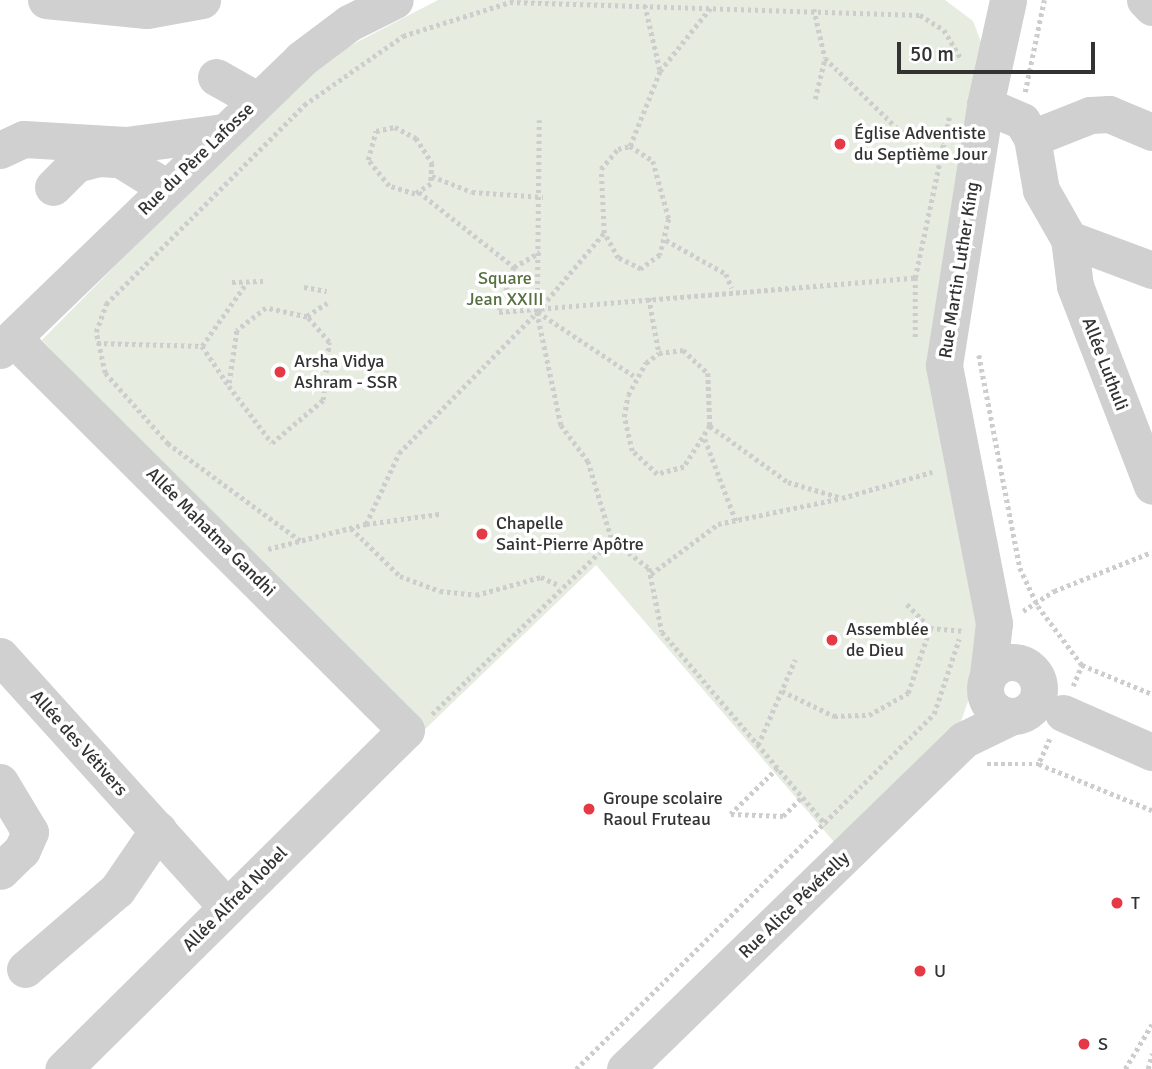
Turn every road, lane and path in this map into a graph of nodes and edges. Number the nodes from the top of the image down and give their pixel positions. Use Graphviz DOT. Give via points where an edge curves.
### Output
graph roads {
  1 [pos="46,0"];
  2 [pos="202,0"];
  3 [pos="395,0"];
  4 [pos="1008,0"];
  5 [pos="1044,0"];
  6 [pos="1146,0"];
  7 [pos="645,5"];
  8 [pos="711,7"];
  9 [pos="1152,7"];
  10 [pos="814,9"];
  11 [pos="825,58"];
  12 [pos="959,68"];
  13 [pos="660,71"];
  14 [pos="216,77"];
  15 [pos="815,99"];
  16 [pos="257,100"];
  17 [pos="968,105"];
  18 [pos="539,120"];
  19 [pos="1026,129"];
  20 [pos="225,132"];
  21 [pos="1152,132"];
  22 [pos="944,141"];
  23 [pos="630,146"];
  24 [pos="0,150"];
  25 [pos="432,176"];
  26 [pos="53,187"];
  27 [pos="167,188"];
  28 [pos="419,192"];
  29 [pos="543,197"];
  30 [pos="604,233"];
  31 [pos="1069,239"];
  32 [pos="666,240"];
  33 [pos="540,252"];
  34 [pos="514,267"];
  35 [pos="1152,270"];
  36 [pos="915,278"];
  37 [pos="263,281"];
  38 [pos="232,282"];
  39 [pos="245,285"];
  40 [pos="304,287"];
  41 [pos="732,288"];
  42 [pos="327,290"];
  43 [pos="649,298"];
  44 [pos="327,303"];
  45 [pos="537,312"];
  46 [pos="307,317"];
  47 [pos="97,343"];
  48 [pos="915,343"];
  49 [pos="6,344"];
  50 [pos="978,345"];
  51 [pos="202,346"];
  52 [pos="659,353"];
  53 [pos="634,376"];
  54 [pos="229,387"];
  55 [pos="710,426"];
  56 [pos="705,438"];
  57 [pos="930,459"];
  58 [pos="932,472"];
  59 [pos="934,485"];
  60 [pos="1152,486"];
  61 [pos="842,498"];
  62 [pos="439,514"];
  63 [pos="736,521"];
  64 [pos="366,524"];
  65 [pos="351,528"];
  66 [pos="612,540"];
  67 [pos="300,541"];
  68 [pos="1152,552"];
  69 [pos="236,557"];
  70 [pos="652,574"];
  71 [pos="560,586"];
  72 [pos="907,604"];
  73 [pos="1038,606"];
  74 [pos="971,624"];
  75 [pos="930,628"];
  76 [pos="0,656"];
  77 [pos="795,660"];
  78 [pos="1032,673"];
  79 [pos="782,691"];
  80 [pos="1152,694"];
  81 [pos="1001,701"];
  82 [pos="1063,713"];
  83 [pos="406,730"];
  84 [pos="758,745"];
  85 [pos="1152,752"];
  86 [pos="778,768"];
  87 [pos="0,782"];
  88 [pos="802,797"];
  89 [pos="825,824"];
  90 [pos="158,830"];
  91 [pos="849,852"];
  92 [pos="0,872"];
  93 [pos="227,907"];
  94 [pos="25,969"];
  95 [pos="1152,1024"];
  96 [pos="1152,1054"];
  97 [pos="64,1069"];
  98 [pos="576,1069"];
  99 [pos="625,1069"];
  100 [pos="1125,1069"];
  101 [pos="1148,1069"];
  1 -- 2 [label="street" via="146,10"];
  3 -- 16 [label="street, Rue du Père Lafosse" via="349,23"];
  4 -- 17 [label="street, Rue Martin Luther King"];
  5 -- 19 [label="path"];
  6 -- 9 [label="street"];
  7 -- 8 [label="path"];
  7 -- 13 [label="path"];
  7 -- 47 [label="path" via="510,2 403,36 304,105 176,232 106,304"];
  8 -- 10 [label="path"];
  8 -- 13 [label="path"];
  10 -- 11 [label="path"];
  10 -- 12 [label="path" via="933,20 956,41"];
  11 -- 15 [label="path"];
  11 -- 22 [label="path" via="901,132"];
  13 -- 23 [label="path"];
  14 -- 16 [label="street"];
  16 -- 20 [label="street, Rue du Père Lafosse"];
  17 -- 19 [label="street"];
  17 -- 22 [label="path"];
  17 -- 74 [label="street, Rue Martin Luther King" via="944,365"];
  18 -- 29 [label="path"];
  19 -- 21 [label="street" via="1100,114"];
  19 -- 31 [label="street" via="1041,190"];
  20 -- 24 [label="street" via="126,145 24,139"];
  20 -- 27 [label="street, Rue du Père Lafosse"];
  22 -- 36 [label="path"];
  23 -- 30 [label="path" via="618,149 601,169"];
  23 -- 32 [label="path" via="653,161 661,178"];
  25 -- 28 [label="path"];
  25 -- 28 [label="path" via="415,138 395,127 376,131 367,148 374,170 399,192"];
  25 -- 29 [label="path" via="472,192"];
  26 -- 27 [label="street" via="76,164 98,158 120,159"];
  27 -- 49 [label="street, Rue du Père Lafosse"];
  28 -- 34 [label="path"];
  29 -- 33 [label="path"];
  30 -- 32 [label="path" via="618,258 641,269 652,265"];
  30 -- 45 [label="path"];
  31 -- 35 [label="street"];
  31 -- 60 [label="street, Allée Luthuli" via="1075,286"];
  32 -- 41 [label="path" via="726,274"];
  33 -- 34 [label="path"];
  33 -- 45 [label="path"];
  34 -- 45 [label="path" via="499,312"];
  36 -- 41 [label="path"];
  36 -- 48 [label="path"];
  37 -- 39 [label="path"];
  38 -- 39 [label="path"];
  39 -- 51 [label="path"];
  40 -- 42 [label="path"];
  41 -- 43 [label="path"];
  43 -- 45 [label="path"];
  43 -- 52 [label="path"];
  44 -- 46 [label="path"];
  45 -- 53 [label="path"];
  45 -- 64 [label="path" via="399,453"];
  45 -- 66 [label="path" via="561,425 588,461"];
  46 -- 54 [label="path" via="266,308 237,331"];
  46 -- 54 [label="path" via="330,342 323,400 272,443"];
  47 -- 51 [label="path"];
  47 -- 67 [label="path" via="105,373 168,444"];
  49 -- 69 [label="street, Allée Mahatma Gandhi"];
  50 -- 73 [label="path" via="1020,568"];
  51 -- 54 [label="path"];
  52 -- 53 [label="path"];
  52 -- 55 [label="path" via="683,350 702,362 712,386"];
  53 -- 56 [label="path" via="624,417 639,462 667,474 684,467"];
  55 -- 56 [label="path"];
  55 -- 61 [label="path" via="788,482"];
  56 -- 63 [label="path"];
  57 -- 58 [label="path"];
  58 -- 59 [label="path"];
  58 -- 61 [label="path"];
  61 -- 63 [label="path"];
  62 -- 64 [label="path"];
  63 -- 70 [label="path" via="718,524"];
  64 -- 65 [label="path"];
  65 -- 67 [label="path"];
  65 -- 71 [label="path" via="400,576 440,591 477,595 541,578"];
  66 -- 70 [label="path" via="637,554"];
  66 -- 71 [label="path"];
  67 -- 69 [label="path"];
  68 -- 73 [label="path" via="1054,591"];
  69 -- 83 [label="street, Allée Mahatma Gandhi"];
  70 -- 84 [label="path" via="656,624"];
  71 -- 83 [label="path" via="424,722"];
  72 -- 75 [label="path"];
  73 -- 74 [label="path"];
  73 -- 80 [label="path" via="1082,664"];
  74 -- 75 [label="path"];
  74 -- 78 [label="street, Rue Martin Luther King"];
  74 -- 81 [label="street, Rue Martin Luther King"];
  74 -- 89 [label="path" via="934,714"];
  75 -- 79 [label="path" via="908,693 869,715 834,716"];
  76 -- 90 [label="street, Allée des Vétivers"];
  77 -- 79 [label="path"];
  78 -- 81 [label="street" via="1037,700"];
  78 -- 81 [label="street, Rue Alice Pévérelly" via="1006,662"];
  78 -- 82 [label="street, Rue Martin Luther King"];
  79 -- 84 [label="path"];
  81 -- 82 [label="street"];
  81 -- 91 [label="street, Rue Alice Pévérelly"];
  82 -- 85 [label="street"];
  83 -- 93 [label="street, Allée Alfred Nobel"];
  84 -- 86 [label="path"];
  86 -- 88 [label="path"];
  86 -- 88 [label="path" via="731,814 783,816"];
  87 -- 92 [label="street" via="30,831 22,850"];
  88 -- 89 [label="path"];
  89 -- 91 [label="path"];
  89 -- 98 [label="path"];
  90 -- 93 [label="street, Allée des Vétivers"];
  90 -- 94 [label="street" via="117,890"];
  91 -- 99 [label="street, Rue Alice Pévérelly"];
  93 -- 97 [label="street, Allée Alfred Nobel"];
  95 -- 100 [label="path"];
  96 -- 101 [label="path"];
}
